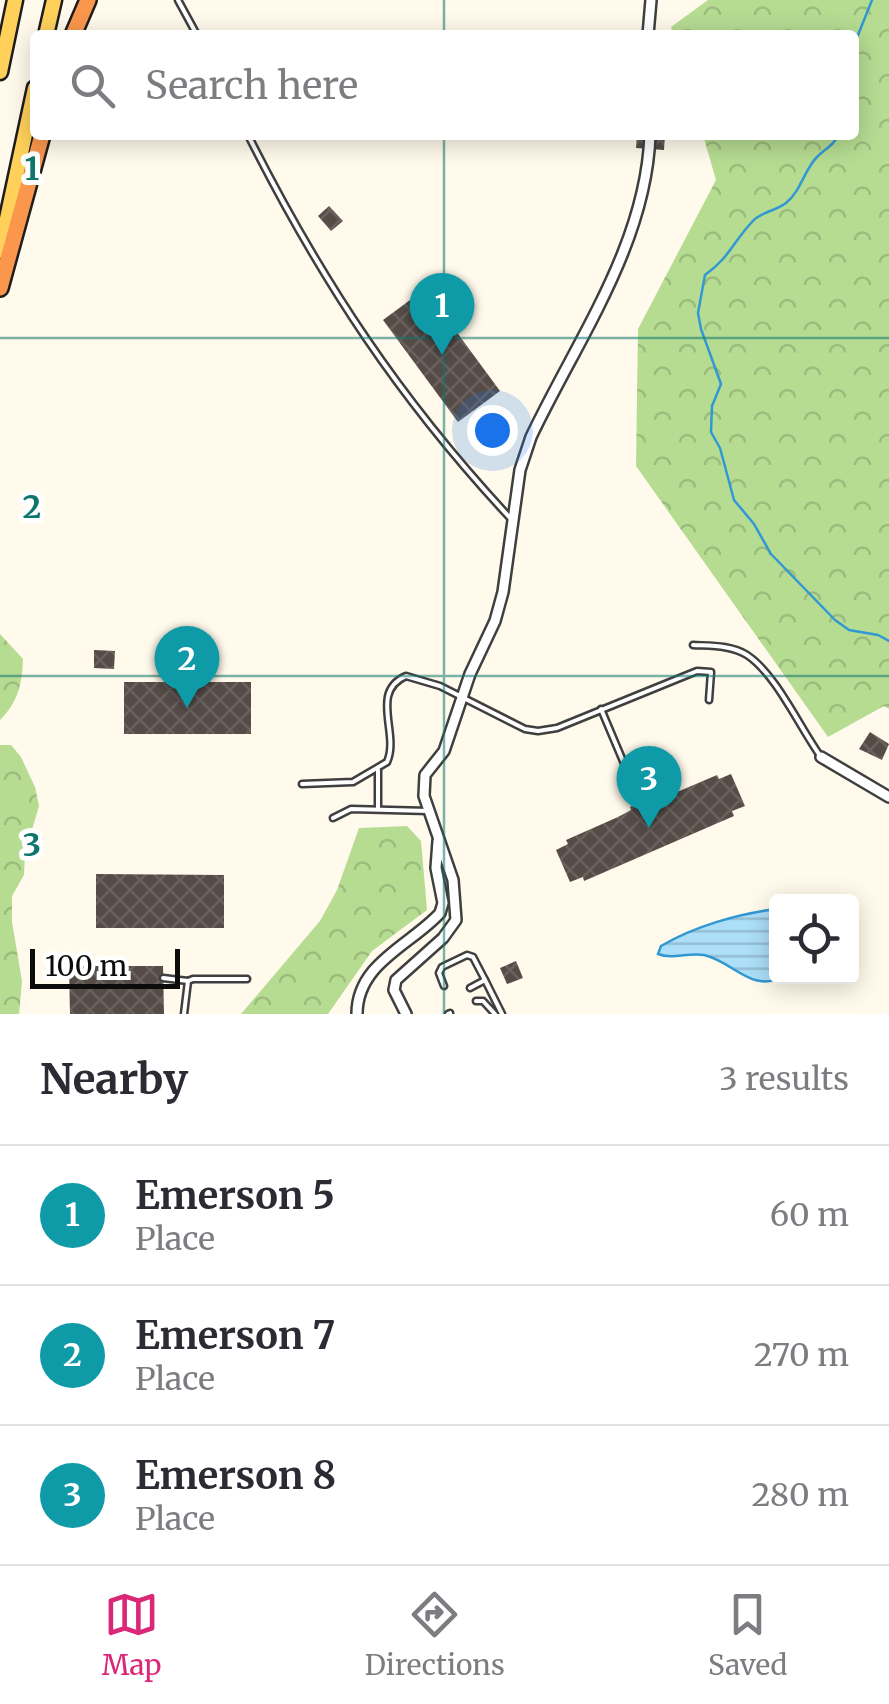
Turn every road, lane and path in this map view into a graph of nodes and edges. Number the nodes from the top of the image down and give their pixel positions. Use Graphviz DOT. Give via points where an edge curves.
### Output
graph roads {
  1 [pos="16,0"];
  2 [pos="54,0"];
  3 [pos="88,0"];
  4 [pos="178,0"];
  5 [pos="650,0"];
  6 [pos="47,30"];
  7 [pos="75,30"];
  8 [pos="194,30"];
  9 [pos="648,30"];
  10 [pos="0,72"];
  11 [pos="30,111"];
  12 [pos="41,140"];
  13 [pos="251,140"];
  14 [pos="650,140"];
  15 [pos="0,251"];
  16 [pos="0,288"];
  17 [pos="512,520"];
  18 [pos="693,645"];
  19 [pos="461,697"];
  20 [pos="709,700"];
  21 [pos="601,710"];
  22 [pos="821,757"];
  23 [pos="378,770"];
  24 [pos="631,780"];
  25 [pos="302,784"];
  26 [pos="889,797"];
  27 [pos="378,808"];
  28 [pos="429,811"];
  29 [pos="332,818"];
  30 [pos="438,838"];
  31 [pos="163,978"];
  32 [pos="247,979"];
  33 [pos="486,980"];
  34 [pos="188,982"];
  35 [pos="444,986"];
  36 [pos="470,988"];
  37 [pos="476,1001"];
  38 [pos="184,1014"];
  39 [pos="357,1014"];
  40 [pos="406,1014"];
  41 [pos="498,1014"];
  1 -- 10 [label="main road"];
  2 -- 6 [label="main road"];
  3 -- 7 [label="highway"];
  4 -- 8 [label="lane"];
  5 -- 9 [label="street"];
  11 -- 15 [label="main road"];
  12 -- 16 [label="highway"];
  13 -- 17 [label="lane" via="373,351 443,446"];
  14 -- 17 [label="street" via="636,222 531,436"];
  17 -- 19 [label="street" via="495,621"];
  18 -- 22 [label="lane" via="749,656"];
  19 -- 21 [label="lane" via="538,731"];
  19 -- 23 [label="lane" via="426,681 399,679 387,697 391,753"];
  19 -- 28 [label="street" via="444,752 425,774"];
  20 -- 21 [label="lane" via="711,672 697,671"];
  21 -- 24 [label="lane"];
  22 -- 26 [label="street"];
  23 -- 25 [label="lane" via="353,782"];
  23 -- 27 [label="lane"];
  27 -- 28 [label="lane"];
  27 -- 29 [label="lane"];
  28 -- 30 [label="street"];
  30 -- 39 [label="street" via="440,913 380,962 362,990"];
  30 -- 40 [label="street" via="453,880 456,920 394,983"];
  31 -- 34 [label="lane"];
  32 -- 34 [label="lane"];
  33 -- 35 [label="lane" via="467,955 442,967"];
  33 -- 36 [label="lane"];
  33 -- 41 [label="lane"];
  34 -- 38 [label="lane"];
  37 -- 41 [label="lane"];
}
